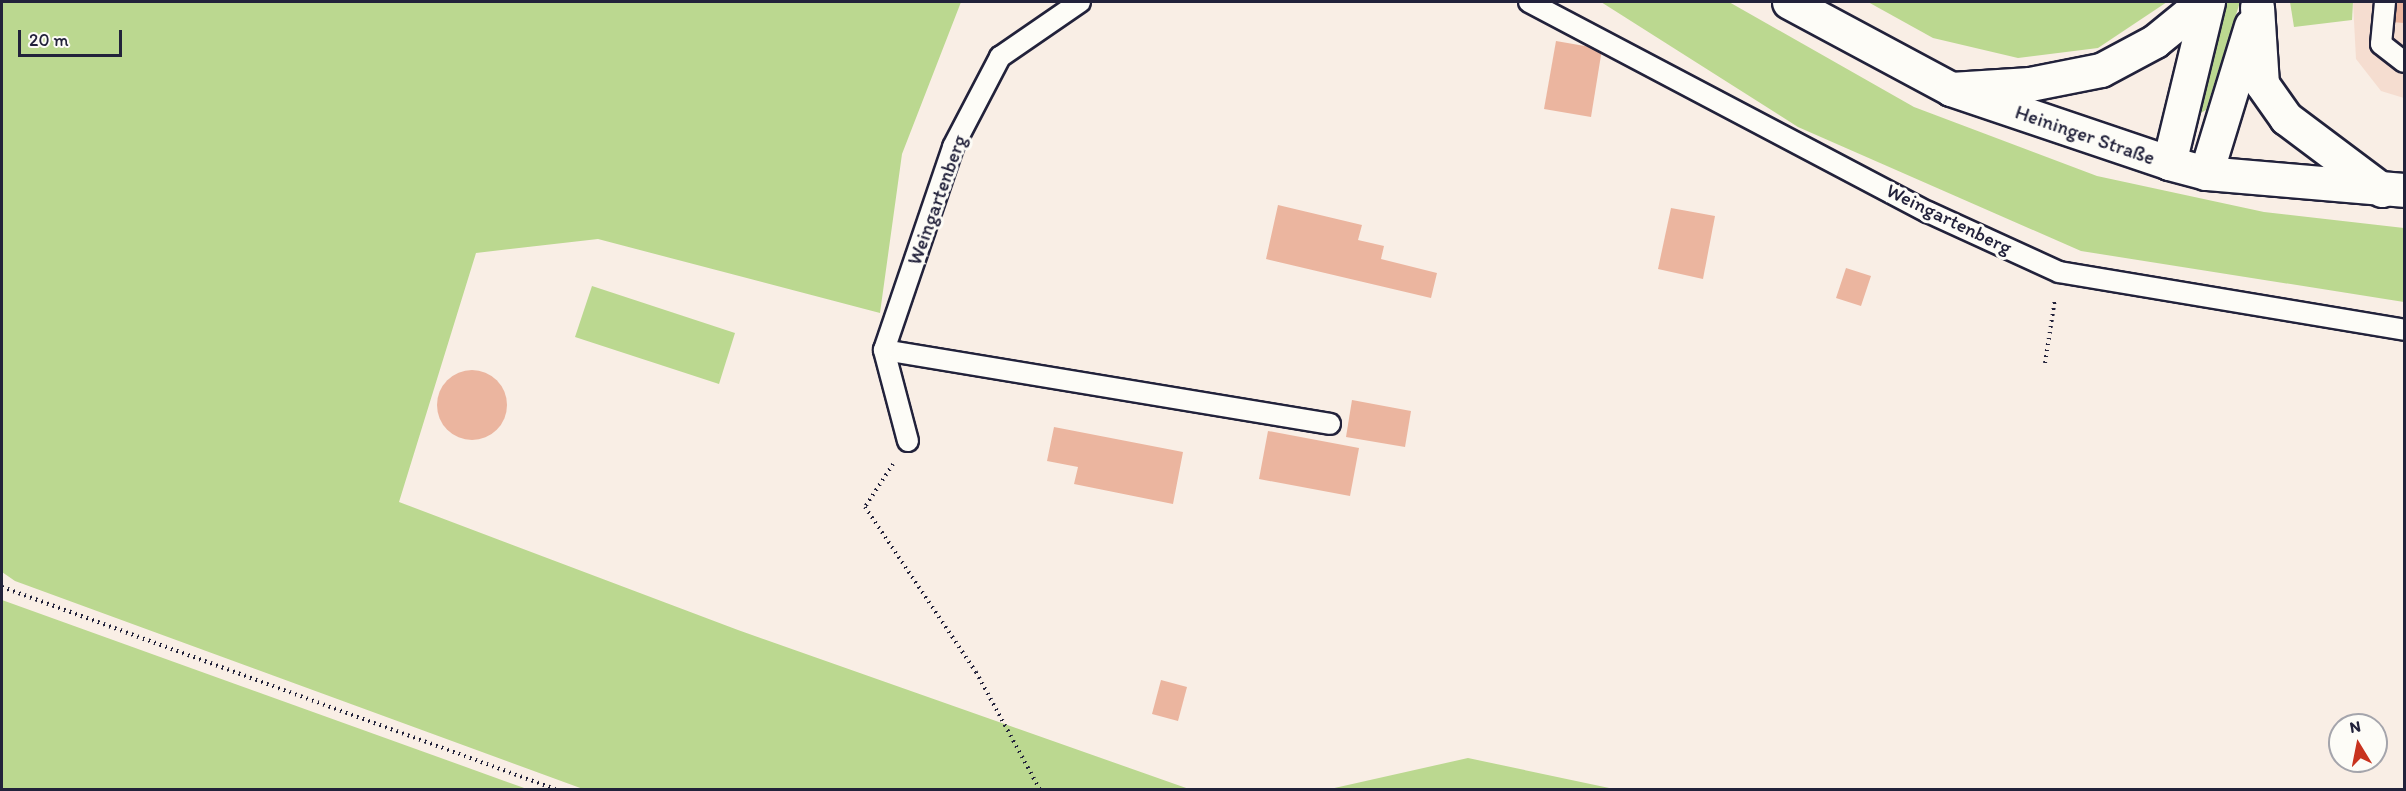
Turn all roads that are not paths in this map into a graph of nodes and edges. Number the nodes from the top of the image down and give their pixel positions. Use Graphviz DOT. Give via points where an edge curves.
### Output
graph roads {
  1 [pos="1080,2"];
  2 [pos="1529,2"];
  3 [pos="1789,2"];
  4 [pos="2203,2"];
  5 [pos="2208,2"];
  6 [pos="2385,2"];
  7 [pos="2257,4"];
  8 [pos="2404,62"];
  9 [pos="1951,89"];
  10 [pos="2169,163"];
  11 [pos="2206,173"];
  12 [pos="2393,190"];
  13 [pos="2404,330"];
  14 [pos="884,350"];
  15 [pos="1330,424"];
  16 [pos="908,441"];
  1 -- 14 [label="lane, Weingartenberg" via="1000,57 953,147"];
  2 -- 13 [label="lane, Weingartenberg" via="1928,212 2059,272"];
  3 -- 9 [label="main road, Heininger Straße"];
  4 -- 9 [label="main road" via="2155,41 2101,70 2030,84"];
  5 -- 10 [label="main road"];
  6 -- 8 [label="lane" via="2381,45"];
  7 -- 11 [label="main road"];
  7 -- 12 [label="main road" via="2262,84 2286,118"];
  9 -- 10 [label="main road, Heininger Straße"];
  10 -- 11 [label="main road, Heininger Straße"];
  11 -- 12 [label="main road, Heininger Straße"];
  14 -- 15 [label="lane"];
  14 -- 16 [label="lane"];
}
